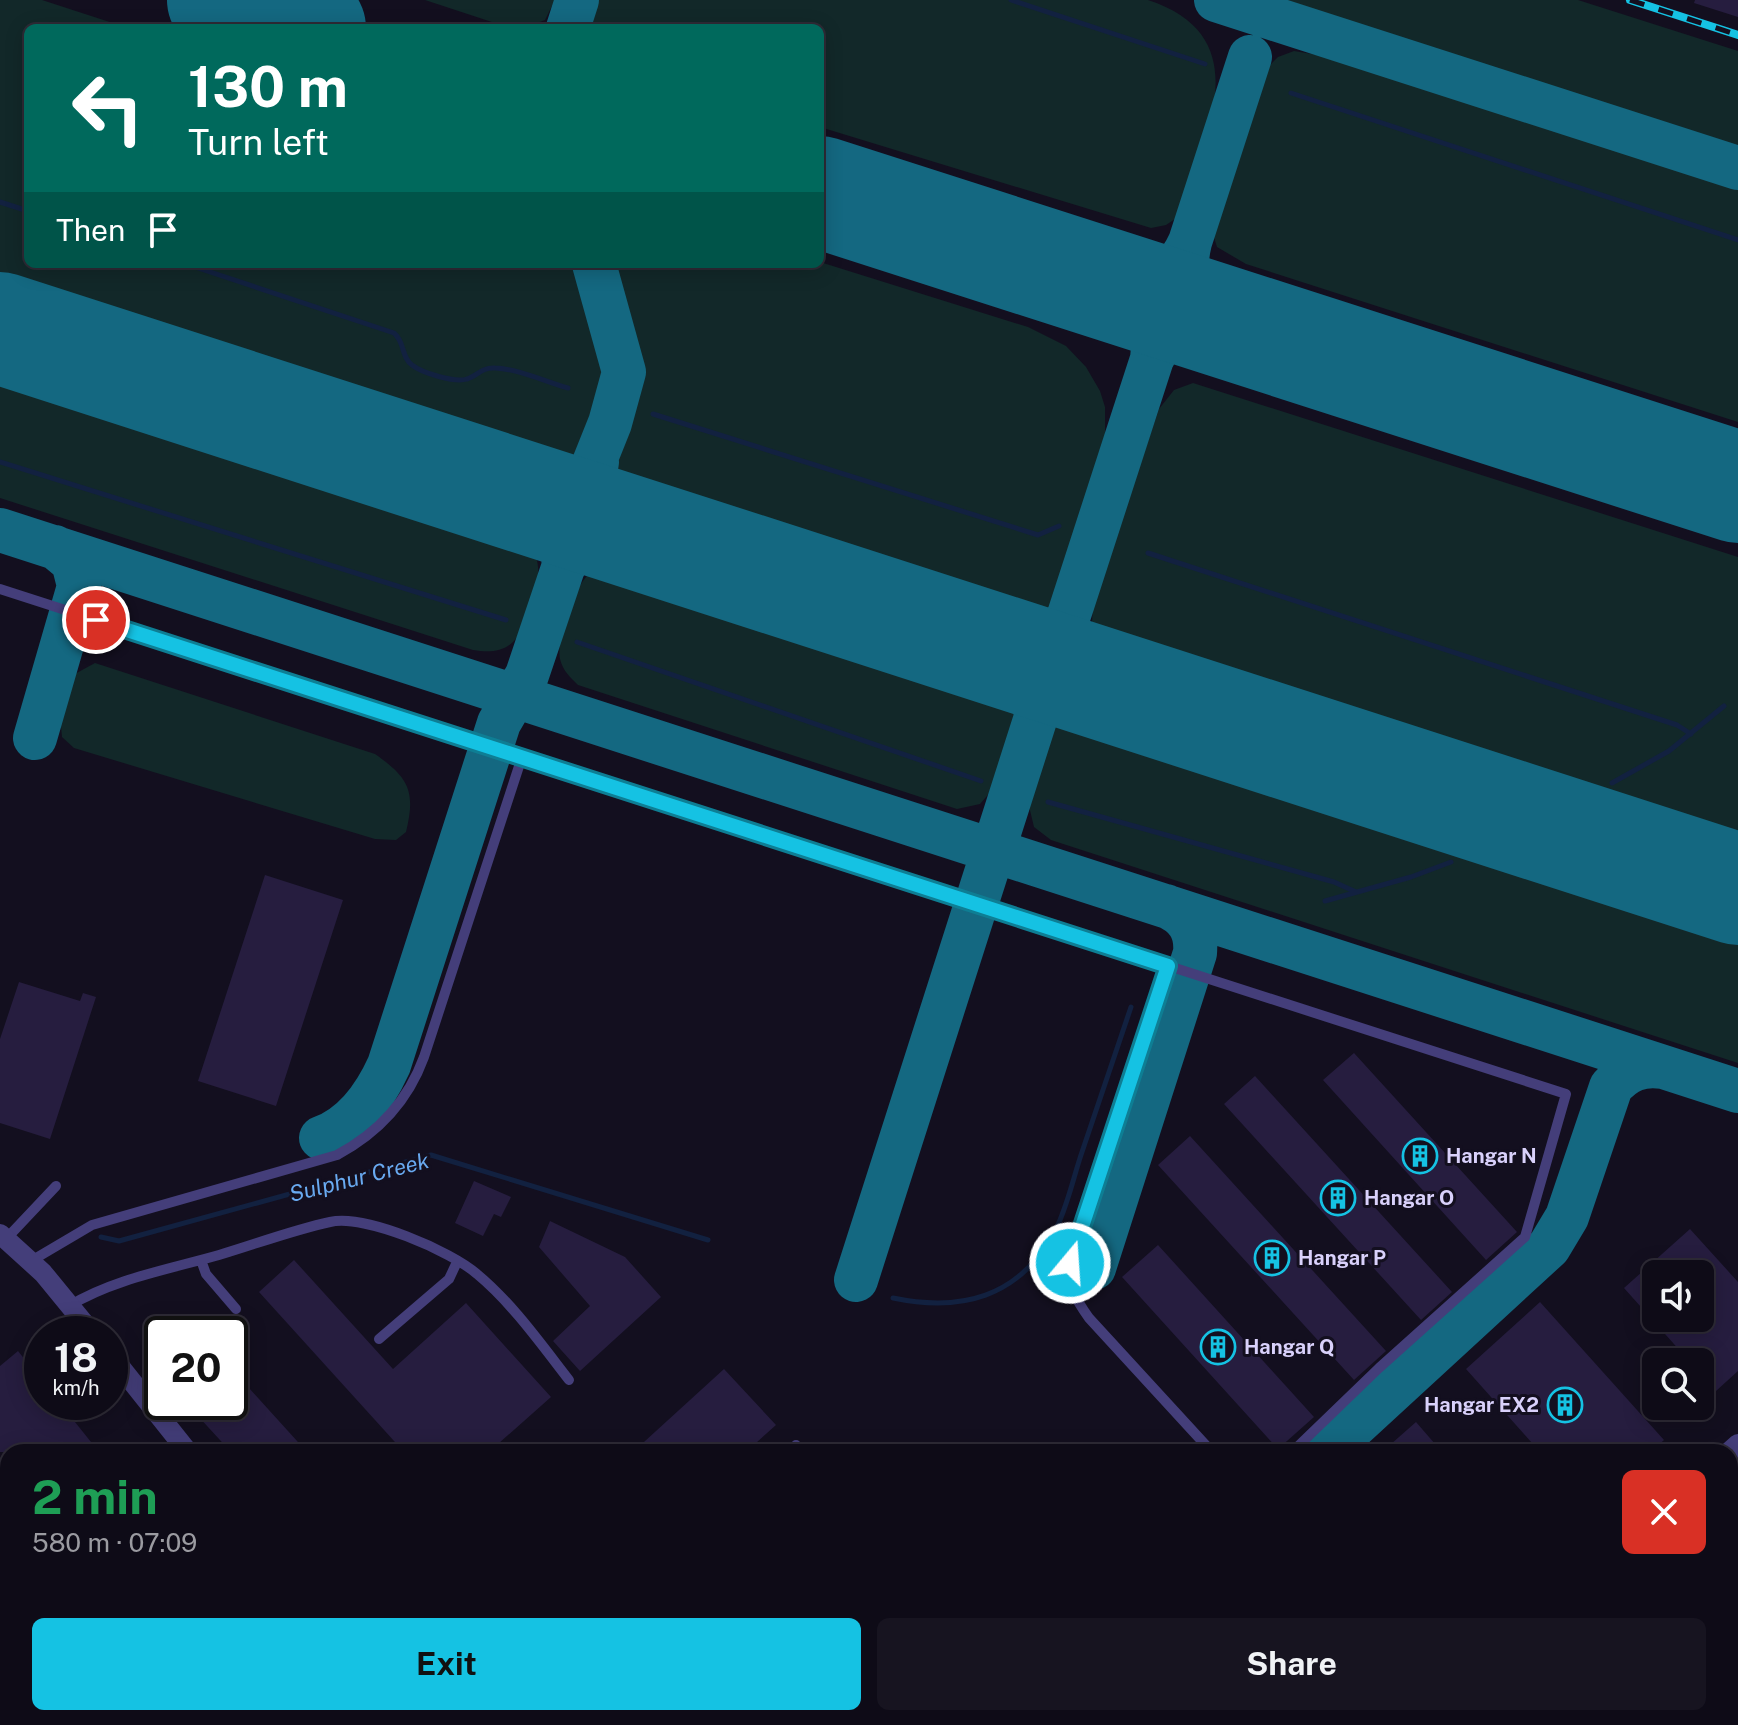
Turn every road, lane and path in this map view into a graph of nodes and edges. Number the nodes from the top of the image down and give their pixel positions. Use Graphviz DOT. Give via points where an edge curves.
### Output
graph roads {
  1 [pos="0,589"];
  2 [pos="522,757"];
  3 [pos="1168,966"];
  4 [pos="56,1186"];
  5 [pos="3,1237"];
  6 [pos="201,1260"];
  7 [pos="31,1261"];
  8 [pos="457,1262"];
  9 [pos="69,1306"];
  10 [pos="236,1309"];
  11 [pos="78,1316"];
  12 [pos="379,1339"];
  13 [pos="128,1377"];
  14 [pos="569,1380"];
  15 [pos="182,1444"];
  16 [pos="1205,1444"];
  17 [pos="1300,1444"];
  1 -- 2 [label="lane"];
  2 -- 3 [label="lane"];
  2 -- 7 [label="lane" via="424,1057 408,1093 387,1119 337,1155 92,1225"];
  3 -- 16 [label="lane" via="1069,1276 1089,1318"];
  3 -- 17 [label="lane" via="1566,1094 1525,1237"];
  4 -- 5 [label="lane"];
  5 -- 7 [label="street"];
  6 -- 8 [label="lane" via="331,1222 354,1221 384,1226"];
  6 -- 9 [label="lane" via="89,1294"];
  6 -- 10 [label="lane" via="206,1274"];
  7 -- 9 [label="street"];
  8 -- 12 [label="lane" via="449,1279"];
  8 -- 14 [label="lane" via="495,1291"];
  9 -- 11 [label="street"];
  13 -- 15 [label="street"];
}
